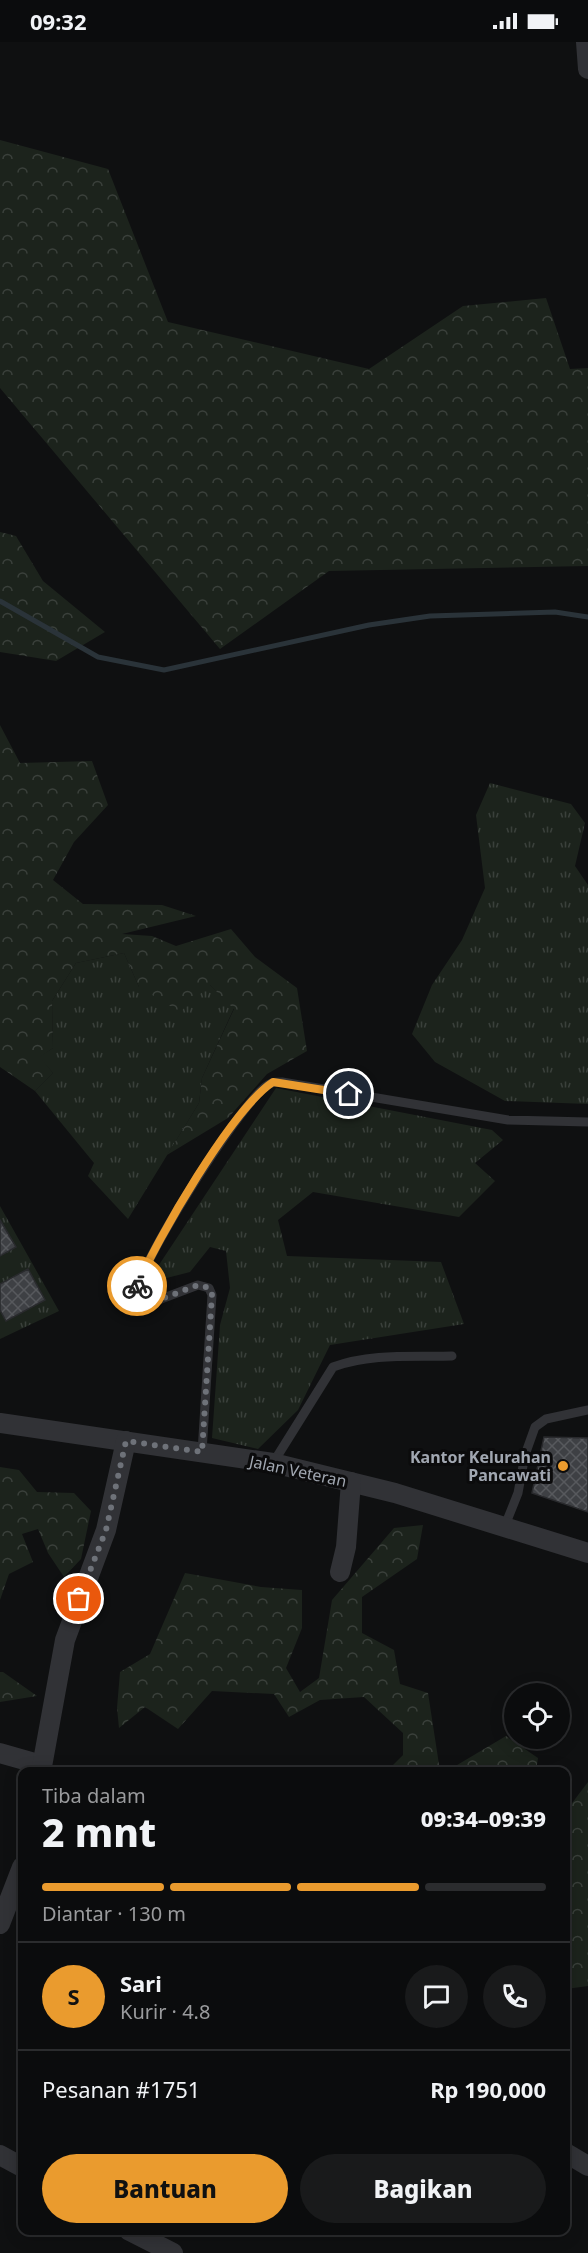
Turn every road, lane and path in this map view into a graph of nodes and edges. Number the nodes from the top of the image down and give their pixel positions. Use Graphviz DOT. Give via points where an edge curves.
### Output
graph roads {
  1 [pos="586,42"];
  2 [pos="588,69"];
  3 [pos="588,1122"];
  4 [pos="452,1356"];
  5 [pos="588,1410"];
  6 [pos="0,1424"];
  7 [pos="126,1441"];
  8 [pos="202,1452"];
  9 [pos="273,1463"];
  10 [pos="351,1482"];
  11 [pos="504,1528"];
  12 [pos="588,1554"];
  13 [pos="340,1572"];
  14 [pos="0,1753"];
  15 [pos="39,1767"];
  16 [pos="42,1767"];
  17 [pos="18,1877"];
  18 [pos="0,1924"];
  19 [pos="0,2155"];
  20 [pos="570,2155"];
  21 [pos="18,2165"];
  22 [pos="588,2166"];
  23 [pos="140,2235"];
  24 [pos="173,2253"];
  1 -- 2 [label="street"];
  3 -- 8 [label="lane" via="507,1120 282,1082 263,1088 221,1142 146,1263 133,1294 133,1303 140,1307 198,1285 209,1288 212,1295"];
  4 -- 9 [label="lane" via="370,1359 333,1367"];
  5 -- 11 [label="lane" via="546,1419 535,1427 518,1493"];
  6 -- 7 [label="street, Jalan Veteran"];
  7 -- 8 [label="street, Jalan Veteran"];
  7 -- 16 [label="street" via="106,1530 64,1640"];
  8 -- 9 [label="street, Jalan Veteran"];
  9 -- 10 [label="street, Jalan Veteran"];
  10 -- 11 [label="street, Jalan Veteran"];
  10 -- 13 [label="street"];
  11 -- 12 [label="street, Jalan Veteran"];
  14 -- 15 [label="street"];
  17 -- 18 [label="street"];
  19 -- 21 [label="street"];
  20 -- 22 [label="street"];
  23 -- 24 [label="street"];
}
